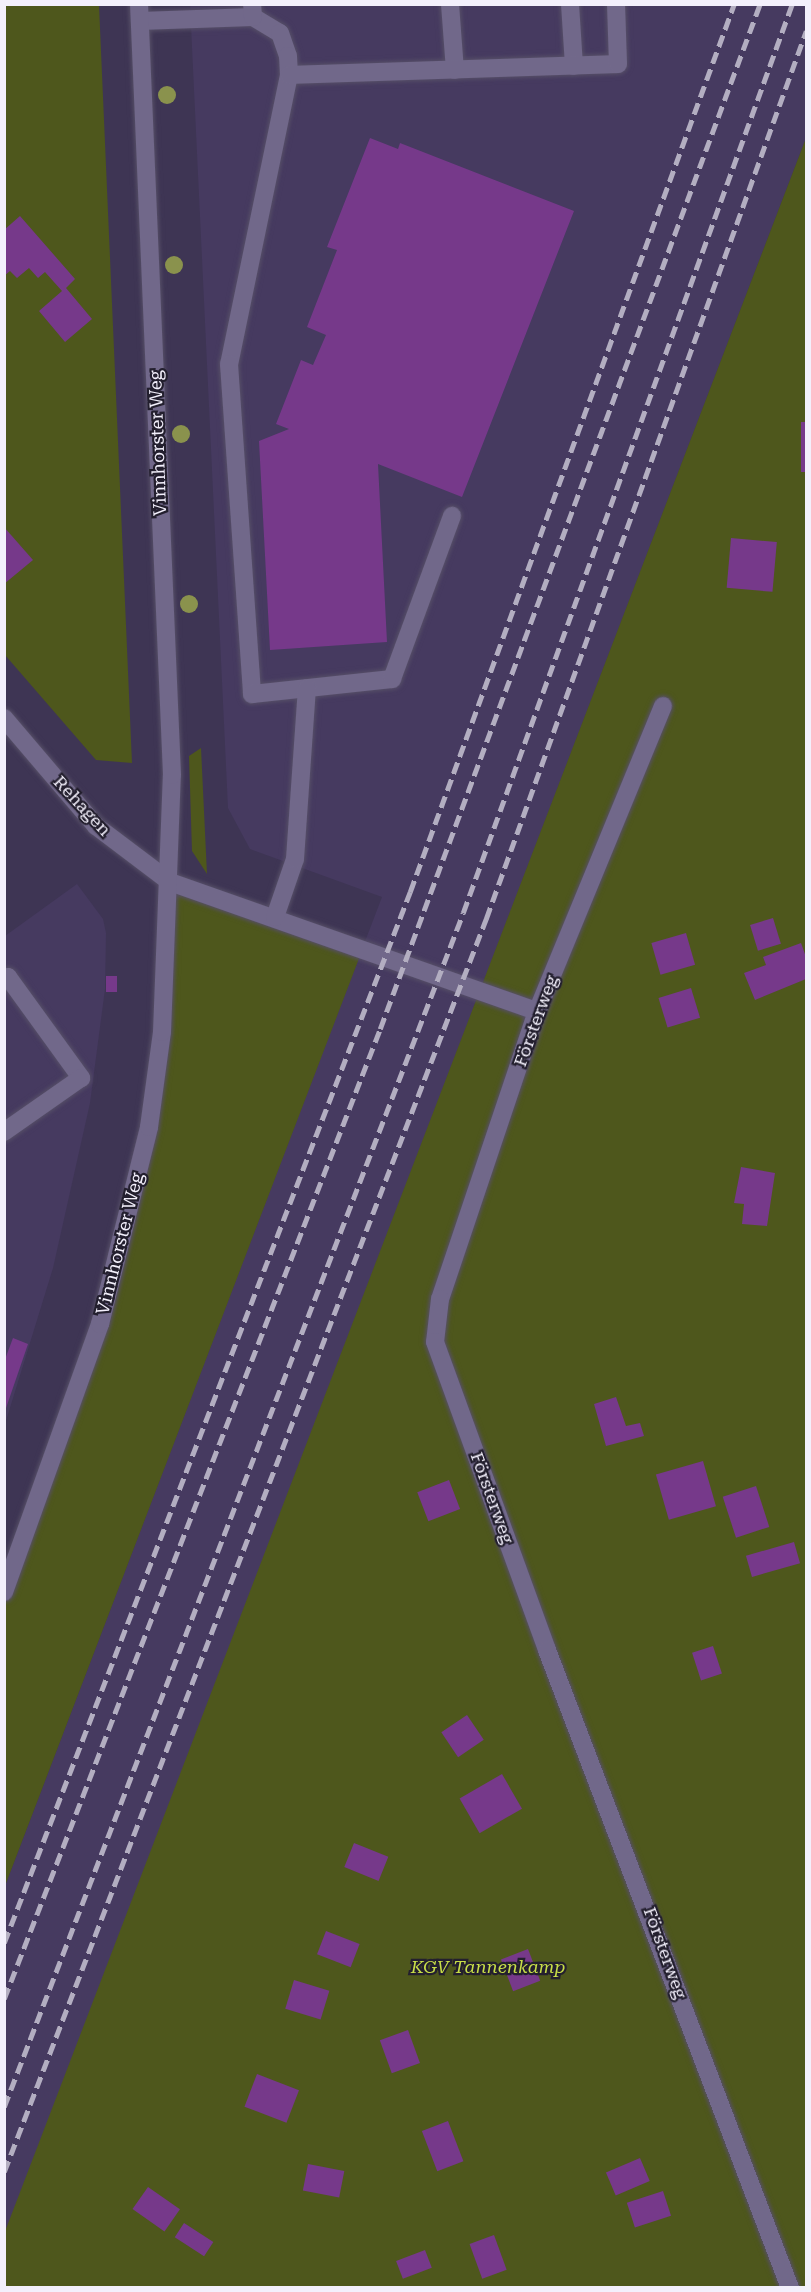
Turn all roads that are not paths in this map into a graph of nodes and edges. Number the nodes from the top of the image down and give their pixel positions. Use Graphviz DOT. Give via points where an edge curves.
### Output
graph roads {
  1 [pos="450,4"];
  2 [pos="570,4"];
  3 [pos="616,4"];
  4 [pos="252,11"];
  5 [pos="139,13"];
  6 [pos="573,66"];
  7 [pos="455,70"];
  8 [pos="289,75"];
  9 [pos="452,516"];
  10 [pos="307,688"];
  11 [pos="663,706"];
  12 [pos="4,718"];
  13 [pos="170,882"];
  14 [pos="275,917"];
  15 [pos="4,980"];
  16 [pos="537,1011"];
  17 [pos="4,1132"];
  18 [pos="4,1592"];
  19 [pos="790,2288"];
  1 -- 7 [label="street"];
  2 -- 6 [label="street"];
  3 -- 6 [label="street" via="618,64"];
  4 -- 5 [label="street"];
  4 -- 8 [label="street" via="280,33 288,56"];
  5 -- 13 [label="street, Vinnhorster Weg" via="172,775"];
  6 -- 7 [label="street"];
  7 -- 8 [label="street"];
  8 -- 10 [label="street" via="230,364 252,694"];
  9 -- 10 [label="street" via="392,679"];
  10 -- 14 [label="street" via="295,859"];
  11 -- 16 [label="street, Försterweg"];
  12 -- 13 [label="street, Rehagen" via="96,826"];
  13 -- 14 [label="street"];
  13 -- 18 [label="street, Vinnhorster Weg" via="162,1032 149,1127 132,1203 100,1324"];
  14 -- 16 [label="street"];
  15 -- 17 [label="street" via="8,977 81,1078"];
  16 -- 19 [label="street, Försterweg" via="440,1299 435,1342 539,1653"];
}
